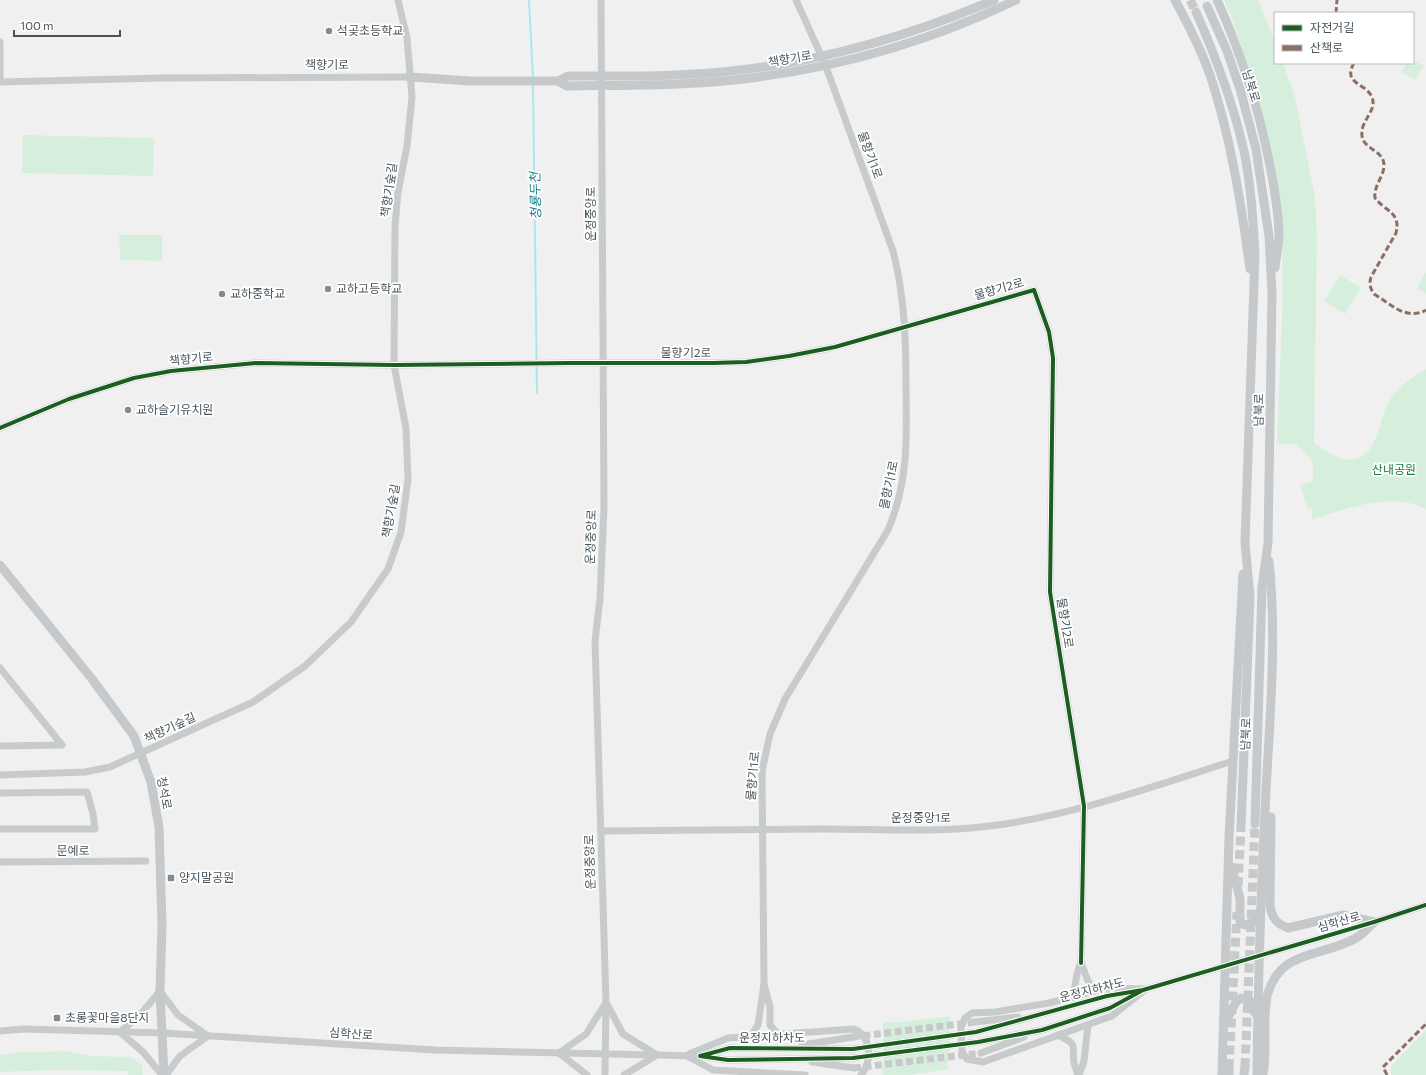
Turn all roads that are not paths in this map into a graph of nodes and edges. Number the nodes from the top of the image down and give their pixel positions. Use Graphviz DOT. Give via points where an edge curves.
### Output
graph roads {
  1 [pos="398,0"];
  2 [pos="601,0"];
  3 [pos="796,0"];
  4 [pos="994,0"];
  5 [pos="1016,0"];
  6 [pos="1176,0"];
  7 [pos="1217,0"];
  8 [pos="1207,6"];
  9 [pos="1196,12"];
  10 [pos="0,42"];
  11 [pos="824,60"];
  12 [pos="410,77"];
  13 [pos="601,81"];
  14 [pos="0,82"];
  15 [pos="1253,292"];
  16 [pos="1272,293"];
  17 [pos="905,327"];
  18 [pos="603,364"];
  19 [pos="394,365"];
  20 [pos="0,428"];
  21 [pos="1245,542"];
  22 [pos="1268,543"];
  23 [pos="0,565"];
  24 [pos="0,668"];
  25 [pos="0,746"];
  26 [pos="142,753"];
  27 [pos="1233,761"];
  28 [pos="1267,766"];
  29 [pos="0,775"];
  30 [pos="0,793"];
  31 [pos="1084,806"];
  32 [pos="1255,824"];
  33 [pos="1241,827"];
  34 [pos="0,829"];
  35 [pos="762,829"];
  36 [pos="600,831"];
  37 [pos="1229,846"];
  38 [pos="146,861"];
  39 [pos="0,862"];
  40 [pos="1426,905"];
  41 [pos="1260,907"];
  42 [pos="1374,922"];
  43 [pos="1258,957"];
  44 [pos="1081,963"];
  45 [pos="1226,967"];
  46 [pos="764,984"];
  47 [pos="1144,989"];
  48 [pos="1096,990"];
  49 [pos="160,991"];
  50 [pos="1073,997"];
  51 [pos="606,1002"];
  52 [pos="1042,1015"];
  53 [pos="1257,1018"];
  54 [pos="975,1022"];
  55 [pos="1088,1025"];
  56 [pos="1224,1027"];
  57 [pos="0,1030"];
  58 [pos="1042,1030"];
  59 [pos="120,1032"];
  60 [pos="976,1032"];
  61 [pos="162,1033"];
  62 [pos="779,1035"];
  63 [pos="208,1036"];
  64 [pos="1058,1036"];
  65 [pos="853,1037"];
  66 [pos="750,1038"];
  67 [pos="978,1042"];
  68 [pos="782,1048"];
  69 [pos="853,1049"];
  70 [pos="559,1053"];
  71 [pos="981,1053"];
  72 [pos="605,1054"];
  73 [pos="657,1055"];
  74 [pos="685,1055"];
  75 [pos="700,1056"];
  76 [pos="853,1058"];
  77 [pos="792,1059"];
  78 [pos="854,1068"];
  79 [pos="749,1073"];
  80 [pos="775,1074"];
  81 [pos="164,1075"];
  82 [pos="587,1075"];
  83 [pos="605,1075"];
  84 [pos="624,1075"];
  85 [pos="805,1075"];
  86 [pos="860,1075"];
  87 [pos="1079,1075"];
  88 [pos="1222,1075"];
  89 [pos="1256,1075"];
  90 [pos="1263,1075"];
  1 -- 12 [label="street, 책향기숲길" via="407,38"];
  2 -- 13 [label="street, 운정중앙로"];
  3 -- 11 [label="street, 물향기1로"];
  4 -- 11 [label="main road, 책향기로" via="897,37"];
  5 -- 11 [label="main road, 책향기로" via="929,36 891,48"];
  6 -- 15 [label="main road" via="1210,74 1224,122 1240,196"];
  7 -- 16 [label="main road" via="1233,35 1255,99 1275,192 1279,237"];
  8 -- 16 [label="main road, 남북로" via="1227,51 1256,149 1266,205"];
  9 -- 15 [label="main road, 남북로" via="1215,56 1244,152 1255,254"];
  10 -- 14 [label="street"];
  11 -- 13 [label="main road, 책향기로" via="744,79 698,83"];
  11 -- 17 [label="street, 물향기1로" via="893,251"];
  12 -- 13 [label="main road, 책향기로" via="558,81 567,86"];
  12 -- 14 [label="street, 책향기로" via="185,77"];
  12 -- 19 [label="street, 책향기숲길" via="412,97 408,139 398,192 395,226"];
  13 -- 18 [label="street, 운정중앙로"];
  15 -- 21 [label="main road, 남북로"];
  16 -- 22 [label="main road, 남북로"];
  17 -- 18 [label="street, 물향기2로" via="835,347 746,362"];
  17 -- 31 [label="street, 물향기2로" via="1034,290 1049,332 1053,358 1050,592"];
  17 -- 35 [label="street, 물향기1로" via="907,456 896,510 888,530 785,699 775,720 762,771"];
  18 -- 19 [label="street, 물향기2로" via="569,362"];
  18 -- 36 [label="street, 운정중앙로" via="604,508 600,598 595,641"];
  19 -- 20 [label="street, 책향기로" via="256,363 171,371 134,378 69,399"];
  19 -- 26 [label="street, 책향기숲길" via="406,428 408,479 401,532 388,569 351,622 305,666 253,702"];
  21 -- 27 [label="main road"];
  21 -- 33 [label="main road, 남북로" via="1250,597"];
  22 -- 28 [label="main road" via="1272,593 1271,730"];
  22 -- 32 [label="main road, 남북로" via="1262,586"];
  23 -- 26 [label="main road, 청석로" via="92,679 134,736"];
  24 -- 25 [label="street" via="62,745"];
  26 -- 29 [label="street, 책향기숲길" via="110,767 85,772"];
  26 -- 49 [label="main road, 청석로" via="151,782 159,827 162,924"];
  27 -- 31 [label="street, 운정중앙1로"];
  27 -- 37 [label="main road"];
  28 -- 41 [label="main road"];
  28 -- 42 [label="main road" via="1271,801 1271,915 1288,928 1343,915"];
  30 -- 34 [label="street" via="87,792 95,829"];
  31 -- 35 [label="street, 운정중앙1로" via="1025,821 948,830"];
  31 -- 44 [label="street, 물향기2로"];
  35 -- 36 [label="street, 운정중앙1로"];
  35 -- 46 [label="street, 물향기1로"];
  36 -- 51 [label="street, 운정중앙로"];
  37 -- 41 [label="main road" via="1240,899 1240,922 1246,926 1254,922"];
  37 -- 45 [label="main road"];
  38 -- 39 [label="street, 문예로"];
  40 -- 42 [label="street, 심학산로"];
  41 -- 43 [label="main road"];
  42 -- 43 [label="street, 심학산로"];
  42 -- 90 [label="main road" via="1357,938 1293,960 1275,976 1268,994"];
  43 -- 45 [label="street, 심학산로"];
  43 -- 53 [label="main road"];
  44 -- 48 [label="street" via="1088,981"];
  44 -- 50 [label="street" via="1076,972"];
  45 -- 47 [label="street, 심학산로"];
  45 -- 56 [label="main road"];
  46 -- 62 [label="street" via="770,1007 770,1025"];
  46 -- 66 [label="street" via="758,1025"];
  47 -- 48 [label="street"];
  47 -- 52 [label="street, 운정지하차도" via="1107,996"];
  47 -- 55 [label="street" via="1112,1016"];
  47 -- 58 [label="street" via="1110,1008"];
  48 -- 50 [label="street"];
  49 -- 59 [label="street" via="140,1015"];
  49 -- 61 [label="main road, 청석로"];
  49 -- 63 [label="street" via="178,1015"];
  50 -- 64 [label="street" via="1034,1006 972,1013 965,1018 961,1027 962,1052 967,1059 983,1062"];
  51 -- 70 [label="street" via="586,1034"];
  51 -- 72 [label="street, 운정중앙로"];
  51 -- 73 [label="street" via="623,1034"];
  52 -- 54 [label="street"];
  52 -- 60 [label="street, 운정지하차도"];
  53 -- 56 [label="main road" via="1250,1001 1241,998 1229,1012"];
  53 -- 89 [label="main road"];
  55 -- 64 [label="street"];
  55 -- 87 [label="street" via="1084,1062"];
  56 -- 88 [label="main road"];
  57 -- 59 [label="street, 심학산로"];
  58 -- 67 [label="street"];
  58 -- 71 [label="street"];
  59 -- 61 [label="street, 심학산로"];
  59 -- 81 [label="street"];
  61 -- 63 [label="street, 심학산로"];
  61 -- 81 [label="main road, 청석로"];
  62 -- 66 [label="street"];
  62 -- 86 [label="street" via="854,1028 865,1036 868,1042 867,1064"];
  63 -- 70 [label="street, 심학산로" via="435,1050"];
  63 -- 81 [label="street" via="180,1056"];
  64 -- 87 [label="street" via="1069,1041 1075,1049 1074,1062"];
  65 -- 68 [label="street"];
  66 -- 74 [label="street" via="728,1038"];
  68 -- 69 [label="street, 운정지하차도"];
  68 -- 75 [label="street, 운정지하차도" via="730,1048"];
  70 -- 72 [label="street, 심학산로"];
  70 -- 82 [label="street"];
  72 -- 73 [label="street, 심학산로"];
  72 -- 83 [label="street, 운정중앙로"];
  73 -- 74 [label="street, 심학산로"];
  73 -- 84 [label="street"];
  74 -- 75 [label="street, 심학산로"];
  74 -- 79 [label="street" via="713,1070"];
  75 -- 77 [label="street, 운정지하차도" via="728,1060"];
  76 -- 77 [label="street, 운정지하차도"];
  77 -- 78 [label="street"];
  79 -- 80 [label="street"];
  80 -- 85 [label="street"];
}
